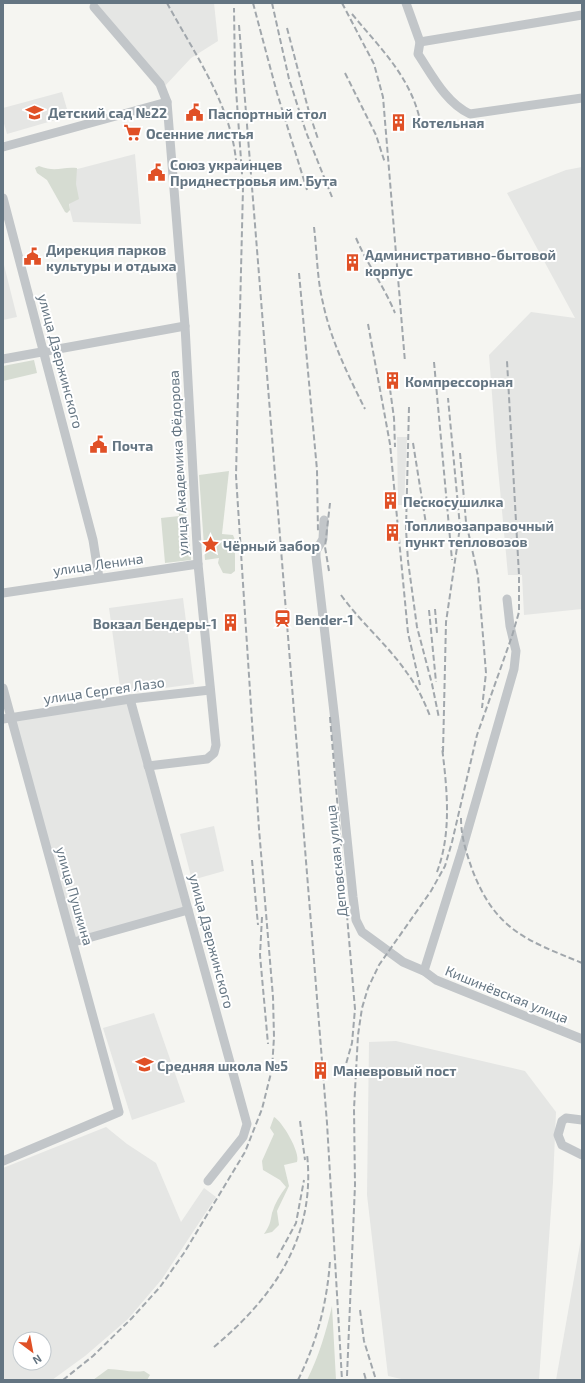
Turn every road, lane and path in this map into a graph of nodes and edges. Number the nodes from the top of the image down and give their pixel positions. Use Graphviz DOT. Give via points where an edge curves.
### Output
graph roads {
  1 [pos="406,3"];
  2 [pos="94,7"];
  3 [pos="582,15"];
  4 [pos="420,42"];
  5 [pos="582,98"];
  6 [pos="167,102"];
  7 [pos="3,147"];
  8 [pos="3,198"];
  9 [pos="185,326"];
  10 [pos="44,351"];
  11 [pos="3,359"];
  12 [pos="324,520"];
  13 [pos="198,564"];
  14 [pos="99,578"];
  15 [pos="3,593"];
  16 [pos="507,599"];
  17 [pos="3,688"];
  18 [pos="210,690"];
  19 [pos="130,699"];
  20 [pos="7,718"];
  21 [pos="148,766"];
  22 [pos="188,910"];
  23 [pos="74,942"];
  24 [pos="424,971"];
  25 [pos="582,1039"];
  26 [pos="582,1120"];
  27 [pos="582,1155"];
  28 [pos="3,1160"];
  29 [pos="208,1181"];
  1 -- 4 [label="street"];
  2 -- 6 [label="street, улица Академика Фёдорова" via="160,84"];
  3 -- 4 [label="street"];
  4 -- 5 [label="street" via="418,54 448,96 464,112 470,114"];
  6 -- 7 [label="street"];
  6 -- 9 [label="street, улица Академика Фёдорова"];
  8 -- 10 [label="street, улица Дзержинского"];
  9 -- 10 [label="street"];
  9 -- 13 [label="street, улица Академика Фёдорова"];
  10 -- 11 [label="street"];
  10 -- 14 [label="street, улица Дзержинского" via="93,540"];
  12 -- 24 [label="street, Деповская улица" via="323,539 316,551 316,557 356,920 362,932 403,962"];
  13 -- 14 [label="street, улица Ленина"];
  13 -- 18 [label="street, улица Академика Фёдорова"];
  14 -- 15 [label="street, улица Ленина"];
  16 -- 24 [label="street" via="516,650 514,669"];
  17 -- 20 [label="street, улица Пушкина"];
  18 -- 19 [label="street, улица Сергея Лазо"];
  18 -- 21 [label="street, улица Академика Фёдорова" via="216,745 214,753 202,760"];
  19 -- 20 [label="street, улица Сергея Лазо"];
  19 -- 21 [label="street, улица Дзержинского"];
  20 -- 23 [label="street, улица Пушкина"];
  21 -- 22 [label="street, улица Дзержинского"];
  22 -- 23 [label="street"];
  22 -- 29 [label="street, улица Дзержинского" via="247,1124 243,1138"];
  23 -- 28 [label="street, улица Пушкина" via="119,1112"];
  24 -- 25 [label="street, Кишинёвская улица" via="436,980"];
  26 -- 27 [label="street" via="572,1118 562,1121 559,1126 560,1141 567,1148"];
}
